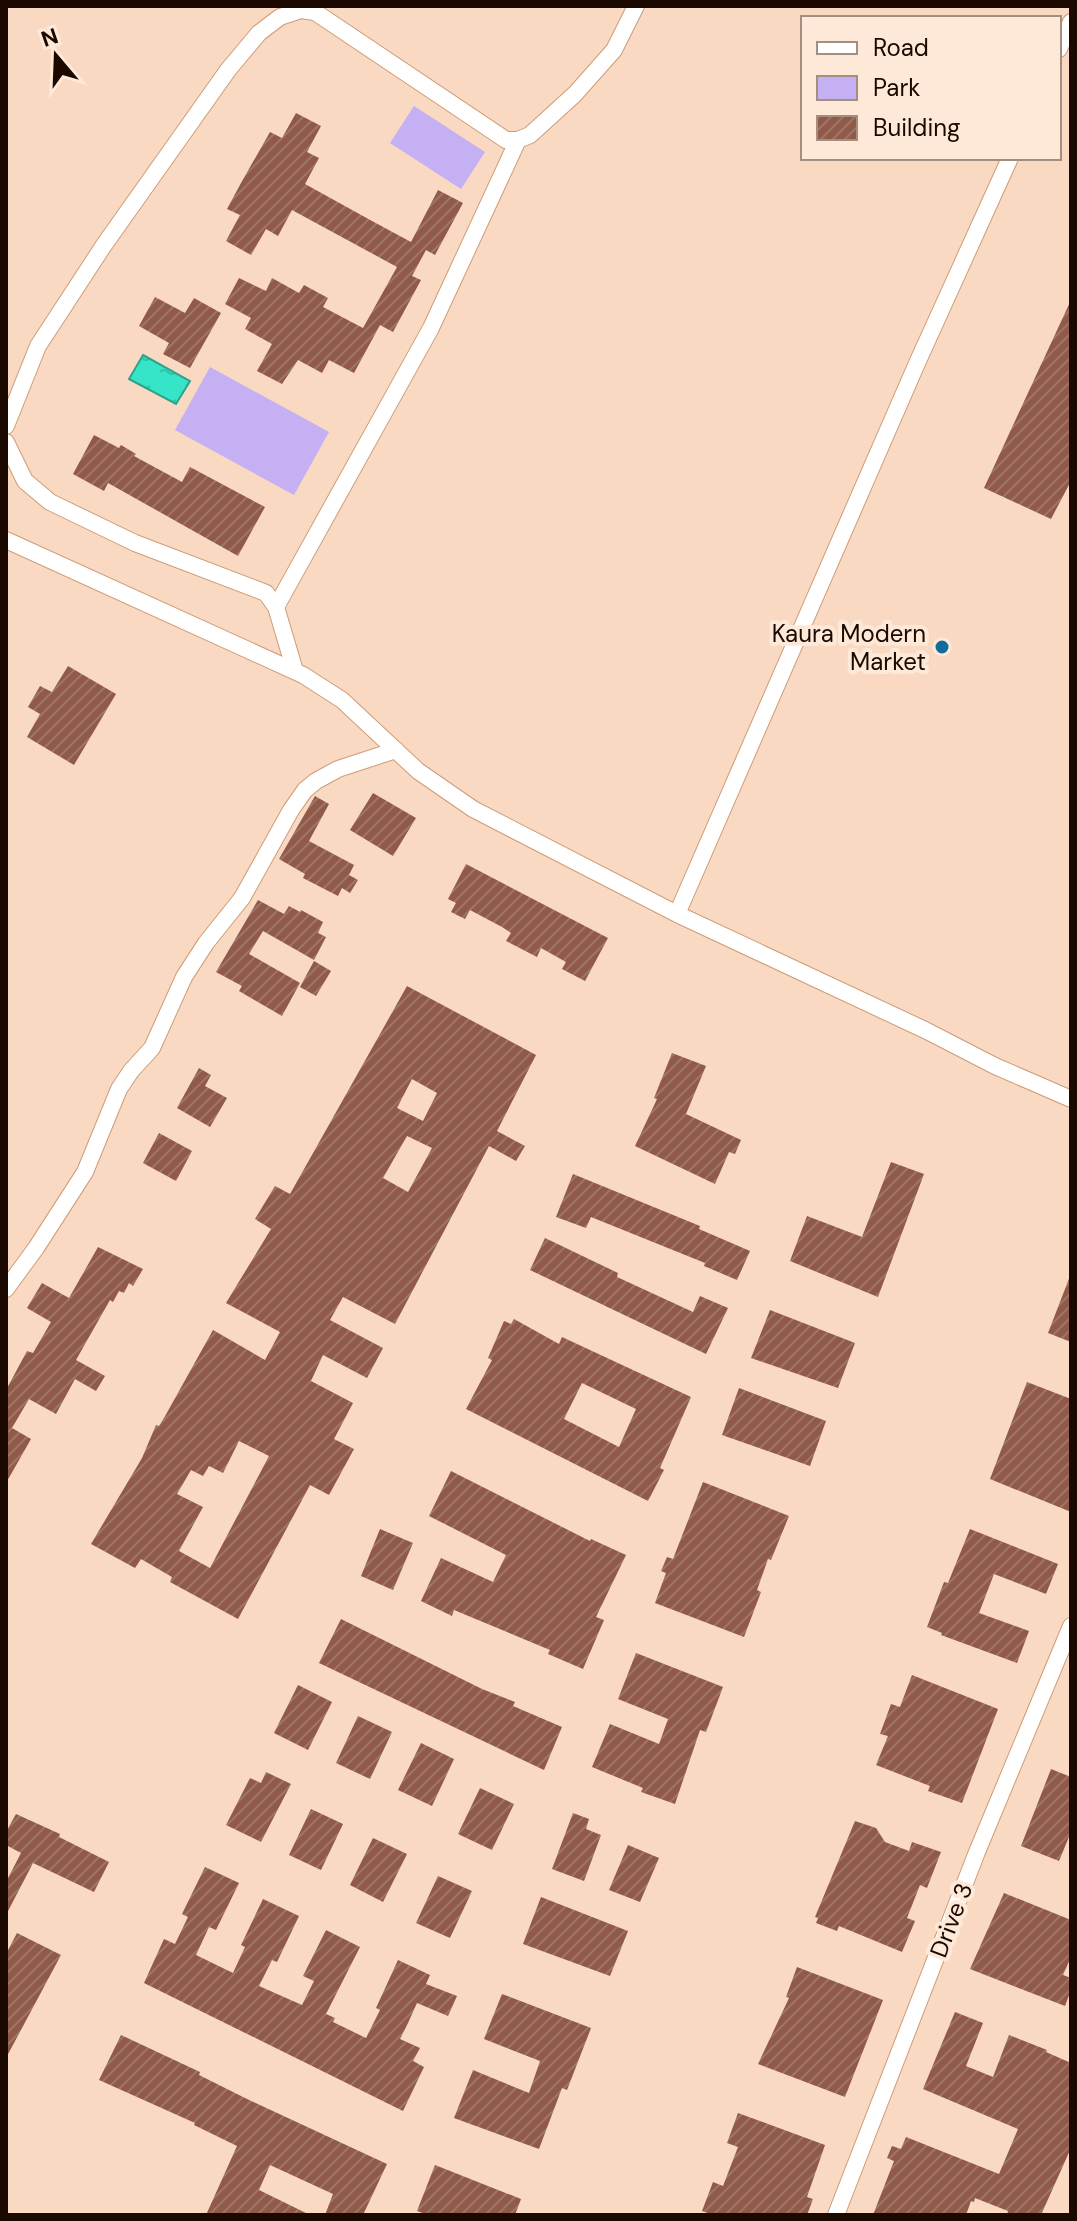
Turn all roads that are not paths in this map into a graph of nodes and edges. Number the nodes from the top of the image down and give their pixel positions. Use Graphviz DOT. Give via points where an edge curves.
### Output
graph roads {
  1 [pos="636,6"];
  2 [pos="1071,22"];
  3 [pos="1061,44"];
  4 [pos="518,140"];
  5 [pos="1009,160"];
  6 [pos="6,426"];
  7 [pos="6,442"];
  8 [pos="6,540"];
  9 [pos="276,607"];
  10 [pos="295,671"];
  11 [pos="396,750"];
  12 [pos="677,914"];
  13 [pos="1071,1099"];
  14 [pos="6,1289"];
  15 [pos="1071,1626"];
  16 [pos="836,2215"];
  1 -- 4 [label="street" via="614,50 575,94"];
  2 -- 3 [label="street"];
  4 -- 6 [label="street" via="506,140 315,12 280,17 228,70 104,245 38,346"];
  4 -- 9 [label="street" via="431,328"];
  5 -- 12 [label="street"];
  7 -- 9 [label="street" via="25,481 50,502 135,543 266,593"];
  8 -- 10 [label="street"];
  9 -- 10 [label="street"];
  10 -- 11 [label="street" via="342,700"];
  11 -- 12 [label="street" via="473,809"];
  11 -- 14 [label="street" via="338,769 305,790 242,898 184,977 152,1048 119,1089 85,1172"];
  12 -- 13 [label="street"];
  15 -- 16 [label="street, Drive 3"];
}
